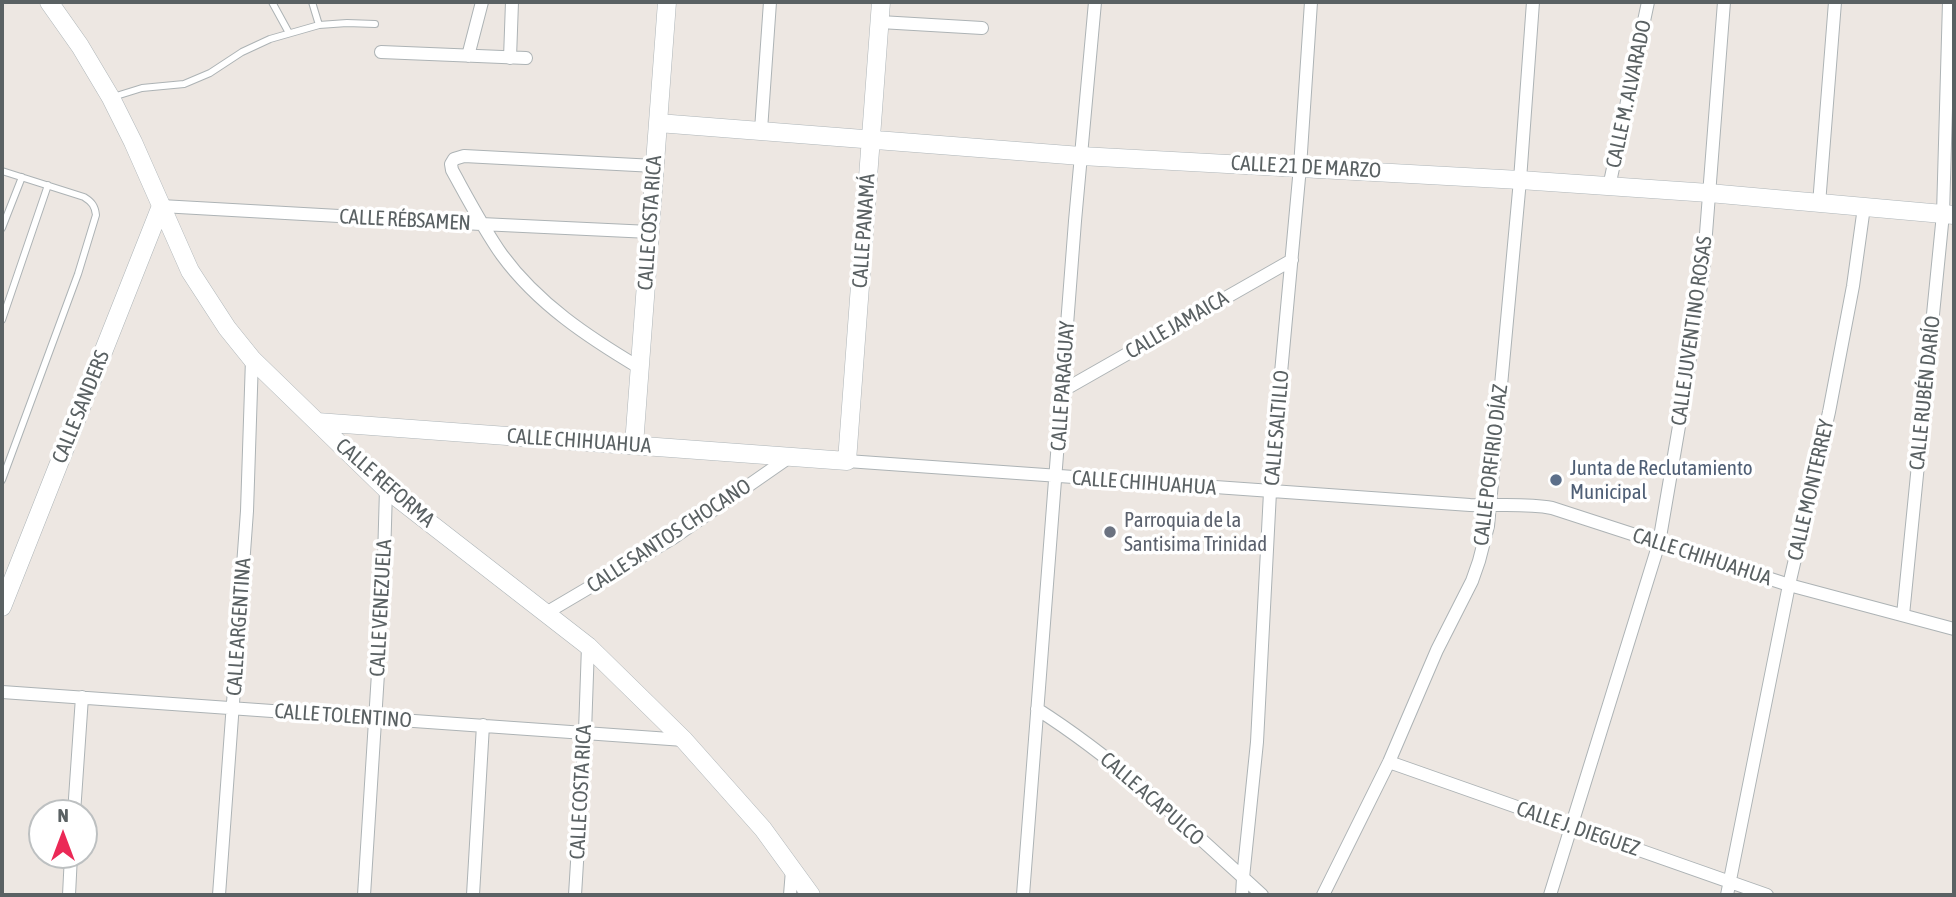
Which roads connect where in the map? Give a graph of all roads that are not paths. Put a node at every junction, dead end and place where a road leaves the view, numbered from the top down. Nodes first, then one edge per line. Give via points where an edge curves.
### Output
1 (49, 2) edge
2 (272, 2) edge
3 (312, 2) edge
4 (482, 2) edge
5 (512, 2) edge
6 (667, 2) edge
7 (770, 2) edge
8 (881, 2) edge
9 (1095, 2) edge
10 (1311, 2) edge
11 (1533, 2) edge
12 (1648, 2) edge
13 (1724, 2) edge
14 (1835, 2) edge
15 (1950, 2) edge
16 (880, 22) junction
17 (375, 24) dead end
18 (319, 25) junction
19 (982, 27) dead end
20 (289, 33) junction
21 (381, 52) dead end
22 (468, 56) junction
23 (510, 58) junction
24 (526, 58) dead end
25 (111, 98) junction
26 (658, 123) junction
27 (761, 130) junction
28 (871, 139) junction
29 (1081, 156) junction
30 (655, 166) junction
31 (1300, 167) junction
32 (2, 171) edge
33 (22, 177) junction
34 (1520, 180) junction
35 (48, 186) junction
36 (1609, 187) junction
37 (1709, 193) junction
38 (1819, 204) junction
39 (161, 206) junction
40 (1864, 207) junction
41 (1949, 215) edge
42 (481, 224) junction
43 (2, 228) edge
44 (650, 232) junction
45 (1292, 260) junction
46 (2, 320) edge
47 (252, 359) junction
48 (640, 368) junction
49 (1062, 391) junction
50 (317, 422) junction
51 (634, 445) junction
52 (791, 456) junction
53 (847, 461) junction
54 (1055, 477) junction
55 (2, 480) edge
56 (386, 489) junction
57 (1270, 492) junction
58 (1489, 506) junction
59 (1659, 543) junction
60 (1789, 585) junction
61 (2, 607) edge
62 (546, 613) junction
63 (1903, 615) junction
64 (1954, 629) edge
65 (588, 646) junction
66 (2, 692) edge
67 (82, 697) junction
68 (233, 707) junction
69 (1037, 709) junction
70 (374, 719) junction
71 (483, 725) junction
72 (585, 732) junction
73 (684, 740) junction
74 (1389, 762) junction
75 (75, 799) edge
76 (1571, 826) junction
77 (70, 869) edge
78 (792, 870) junction
79 (1243, 878) junction
80 (1729, 889) edge
81 (69, 895) edge
82 (219, 895) edge
83 (364, 895) edge
84 (473, 895) edge
85 (575, 895) edge
86 (790, 895) edge
87 (811, 895) edge
88 (1023, 895) edge
89 (1242, 895) edge
90 (1262, 895) edge
91 (1322, 895) edge
92 (1549, 895) edge
93 (1767, 895) edge

1 - 25 street, CALLE REFORMA
2 - 20 lane
3 - 18 lane
4 - 22 street
5 - 23 street
6 - 26 street, CALLE COSTA RICA
7 - 27 street
8 - 16 street, CALLE PANAMÁ
9 - 29 street, CALLE PARAGUAY
10 - 31 street, CALLE SALTILLO
11 - 34 street, CALLE PORFIRIO DÍAZ
12 - 36 street, CALLE M. ALVARADO
13 - 37 street, CALLE JUVENTINO ROSAS
14 - 38 street
15 - 41 street, CALLE RUBÉN DARÍO
16 - 19 street
16 - 28 street, CALLE PANAMÁ
17 - 18 lane
18 - 20 lane
20 - 25 lane via 184,84 142,88
21 - 22 street
22 - 23 street
23 - 24 street
25 - 39 street, CALLE REFORMA
26 - 27 street, CALLE 21 DE MARZO
26 - 30 street, CALLE COSTA RICA
27 - 28 street, CALLE 21 DE MARZO
28 - 29 street, CALLE 21 DE MARZO
28 - 53 street, CALLE PANAMÁ
29 - 31 street, CALLE 21 DE MARZO
29 - 49 street, CALLE PARAGUAY
30 - 42 street via 458,157 452,170
30 - 44 street, CALLE COSTA RICA
31 - 34 street, CALLE 21 DE MARZO
31 - 45 street, CALLE SALTILLO
32 - 33 lane
33 - 35 lane
33 - 43 lane
34 - 36 street, CALLE 21 DE MARZO
34 - 58 street, CALLE PORFIRIO DÍAZ
35 - 46 lane
35 - 55 lane via 92,202 95,222
36 - 37 street, CALLE 21 DE MARZO
37 - 38 street, CALLE 21 DE MARZO
37 - 59 street, CALLE JUVENTINO ROSAS via 1703,272
38 - 40 street, CALLE 21 DE MARZO
39 - 42 street, CALLE RÉBSAMEN
39 - 47 street, CALLE REFORMA via 190,271
39 - 61 street, CALLE SANDERS
40 - 41 street, CALLE 21 DE MARZO
40 - 60 street, CALLE MONTERREY via 1829,412
41 - 63 street, CALLE RUBÉN DARÍO
42 - 44 street, CALLE RÉBSAMEN
42 - 48 street via 544,301 594,341
44 - 48 street, CALLE COSTA RICA
45 - 49 street, CALLE JAMAICA
45 - 57 street, CALLE SALTILLO
47 - 50 street, CALLE REFORMA
47 - 68 street, CALLE ARGENTINA
48 - 51 street, CALLE COSTA RICA
49 - 54 street, CALLE PARAGUAY
50 - 51 street, CALLE CHIHUAHUA
50 - 56 street, CALLE REFORMA
51 - 52 street, CALLE CHIHUAHUA
52 - 53 street, CALLE CHIHUAHUA
52 - 62 street, CALLE SANTOS CHOCANO via 673,538
53 - 54 street, CALLE CHIHUAHUA
54 - 57 street, CALLE CHIHUAHUA
54 - 69 street, CALLE PARAGUAY
56 - 62 street, CALLE REFORMA
56 - 70 street, CALLE VENEZUELA
57 - 58 street, CALLE CHIHUAHUA
57 - 79 street, CALLE SALTILLO via 1257,742
58 - 59 street, CALLE CHIHUAHUA via 1552,508
58 - 74 street, CALLE PORFIRIO DÍAZ via 1475,571
59 - 60 street, CALLE CHIHUAHUA
59 - 76 street, CALLE JUVENTINO ROSAS
60 - 63 street, CALLE CHIHUAHUA
60 - 80 street, CALLE MONTERREY
62 - 65 street, CALLE REFORMA
63 - 64 street, CALLE CHIHUAHUA
65 - 72 street, CALLE COSTA RICA
65 - 73 street, CALLE REFORMA
66 - 67 street, CALLE TOLENTINO
67 - 68 street, CALLE TOLENTINO
67 - 75 street
68 - 70 street, CALLE TOLENTINO
68 - 82 street, CALLE ARGENTINA
69 - 79 street, CALLE ACAPULCO via 1154,796
69 - 88 street, CALLE PARAGUAY
70 - 71 street, CALLE TOLENTINO
70 - 83 street, CALLE VENEZUELA
71 - 72 street, CALLE TOLENTINO
71 - 84 street
72 - 73 street, CALLE TOLENTINO
72 - 85 street, CALLE COSTA RICA
73 - 78 street, CALLE REFORMA via 763,829
74 - 76 street, CALLE J. DIEGUEZ
74 - 91 street, CALLE PORFIRIO DÍAZ
76 - 80 street, CALLE J. DIEGUEZ
76 - 92 street, CALLE JUVENTINO ROSAS
77 - 81 street
78 - 86 street
78 - 87 street, CALLE REFORMA
79 - 89 street, CALLE SALTILLO
79 - 90 street, CALLE ACAPULCO
80 - 93 street, CALLE J. DIEGUEZ

